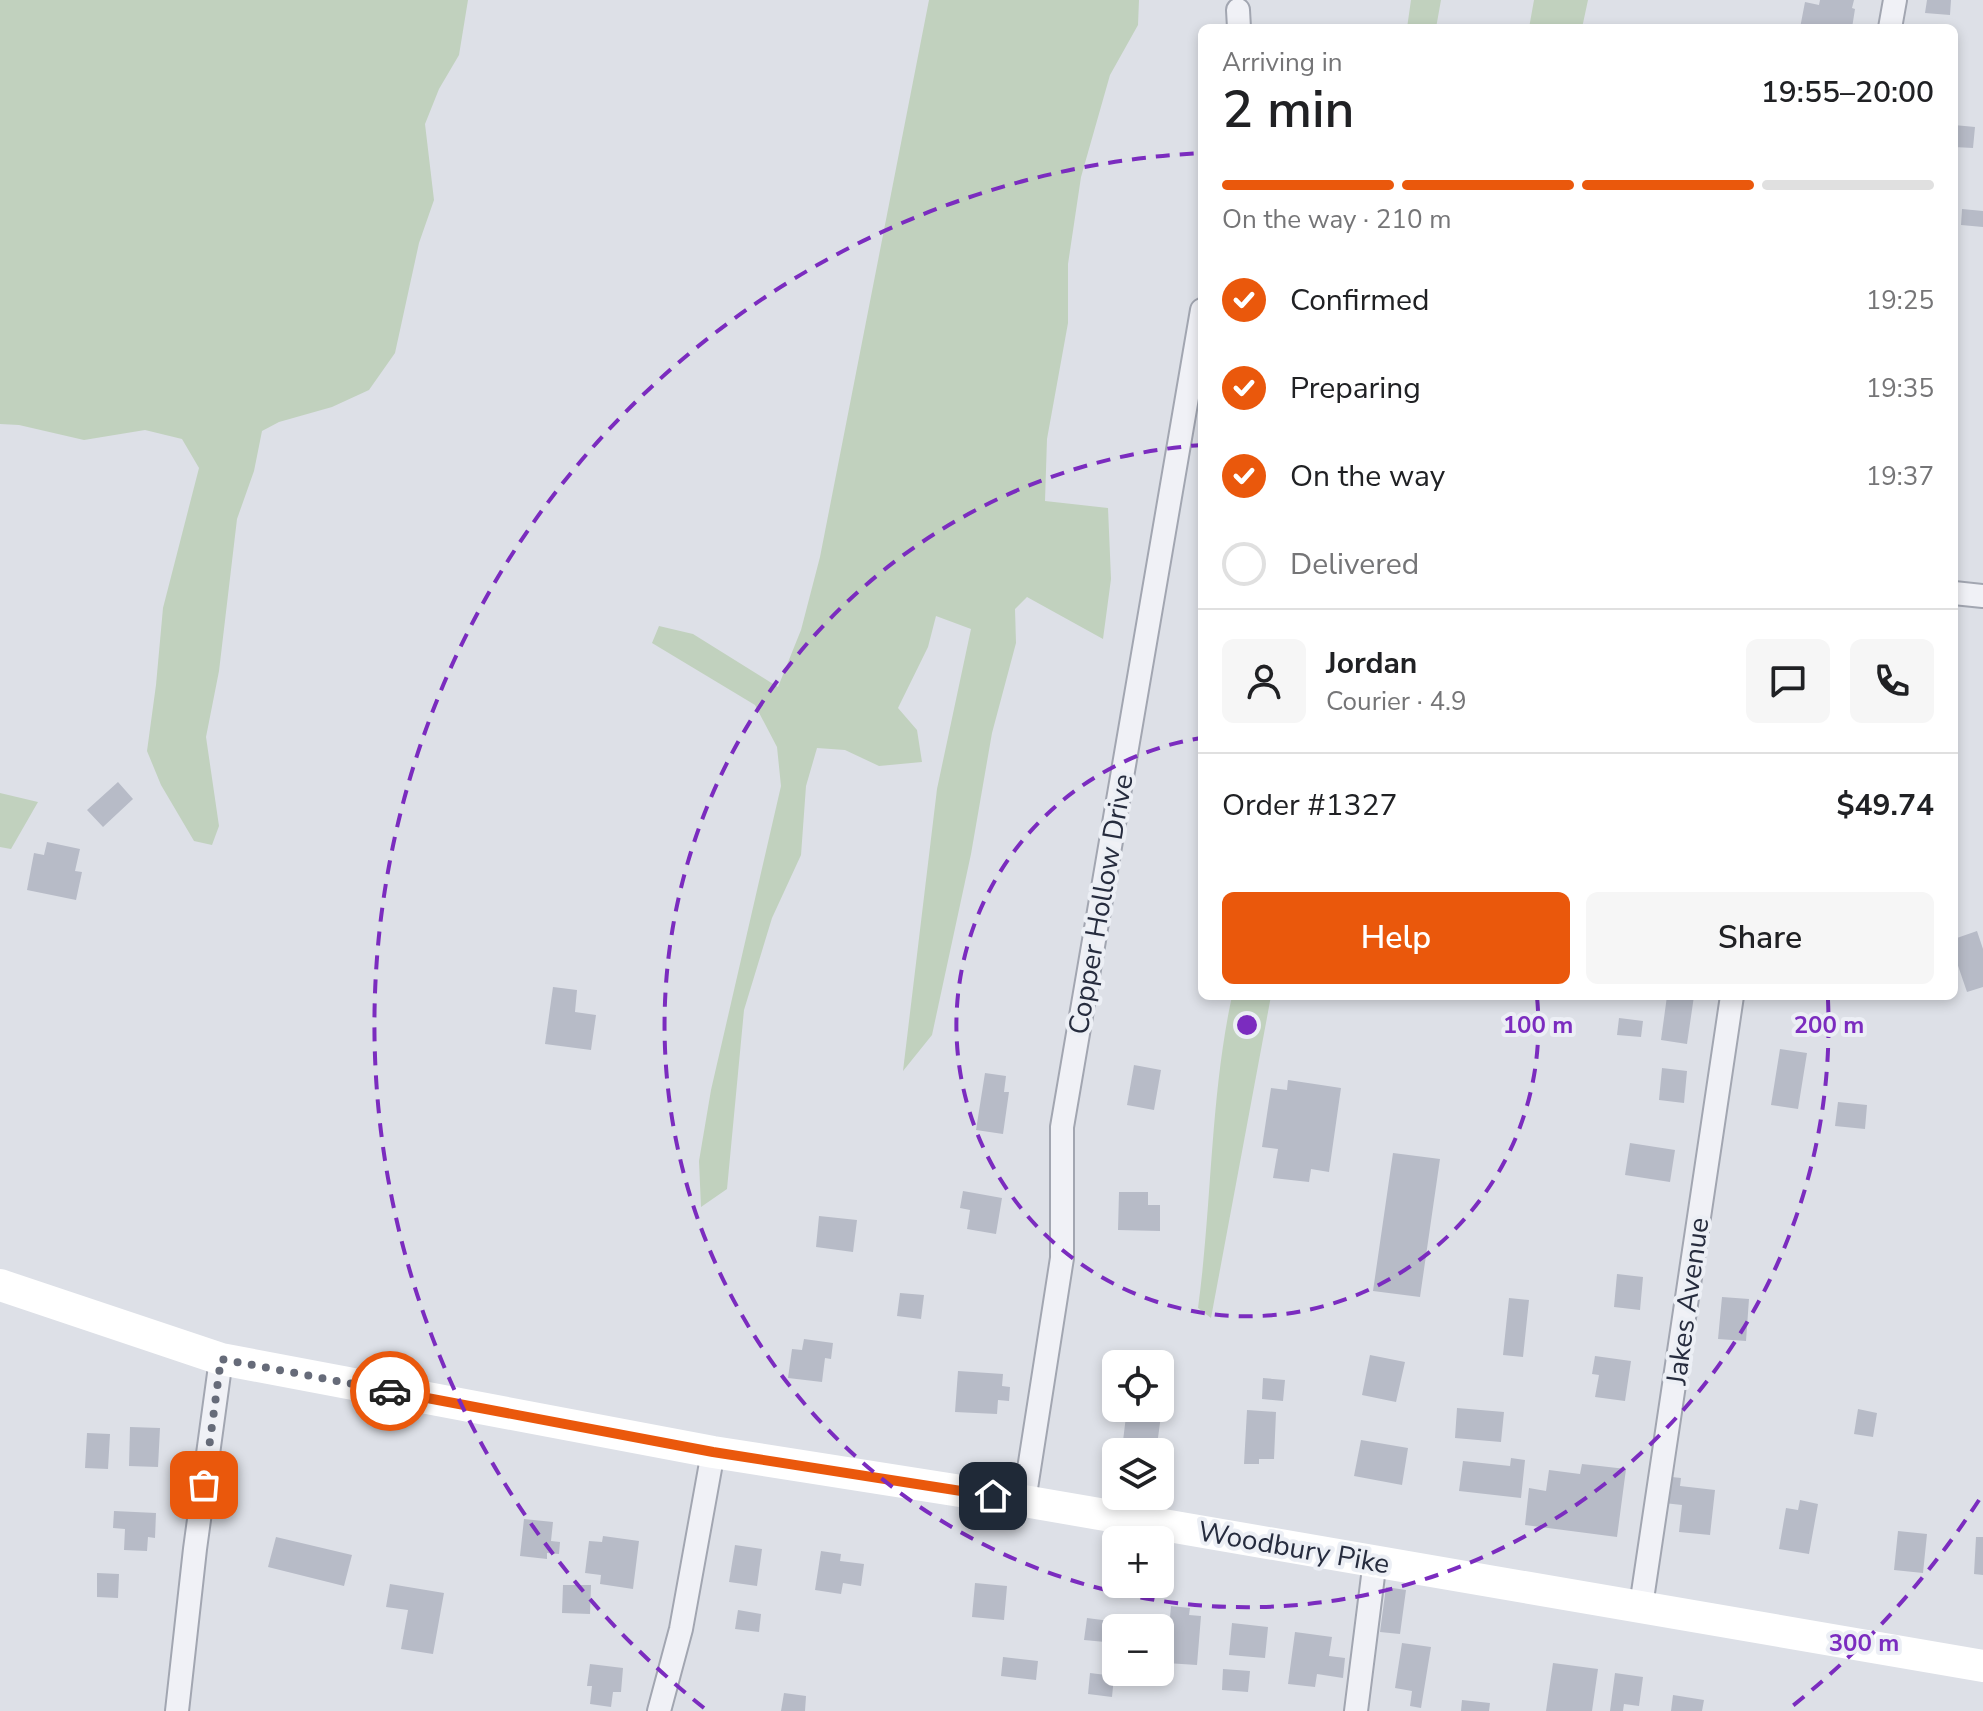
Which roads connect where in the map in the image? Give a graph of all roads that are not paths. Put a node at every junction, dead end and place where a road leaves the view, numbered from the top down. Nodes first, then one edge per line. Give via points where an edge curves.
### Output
1 (1895, 0) edge
2 (1891, 24) edge
3 (1198, 333) edge
4 (1958, 593) edge
5 (1983, 596) edge
6 (1731, 1000) edge
7 (0, 1285) edge
8 (221, 1359) junction
9 (713, 1452) junction
10 (1024, 1501) junction
11 (1375, 1560) junction
12 (1641, 1606) junction
13 (1983, 1666) edge
14 (177, 1711) edge
15 (659, 1711) edge
16 (1356, 1711) edge

1 - 2 street
3 - 10 street, Copper Hollow Drive via 1062,1127 1062,1258
4 - 5 street
6 - 12 street, Jakes Avenue
7 - 8 street, Woodbury Pike
8 - 9 street, Woodbury Pike
8 - 14 street
9 - 10 street, Woodbury Pike
9 - 15 street via 681,1629
10 - 11 street, Woodbury Pike
11 - 12 street, Woodbury Pike
11 - 16 street
12 - 13 street, Woodbury Pike

